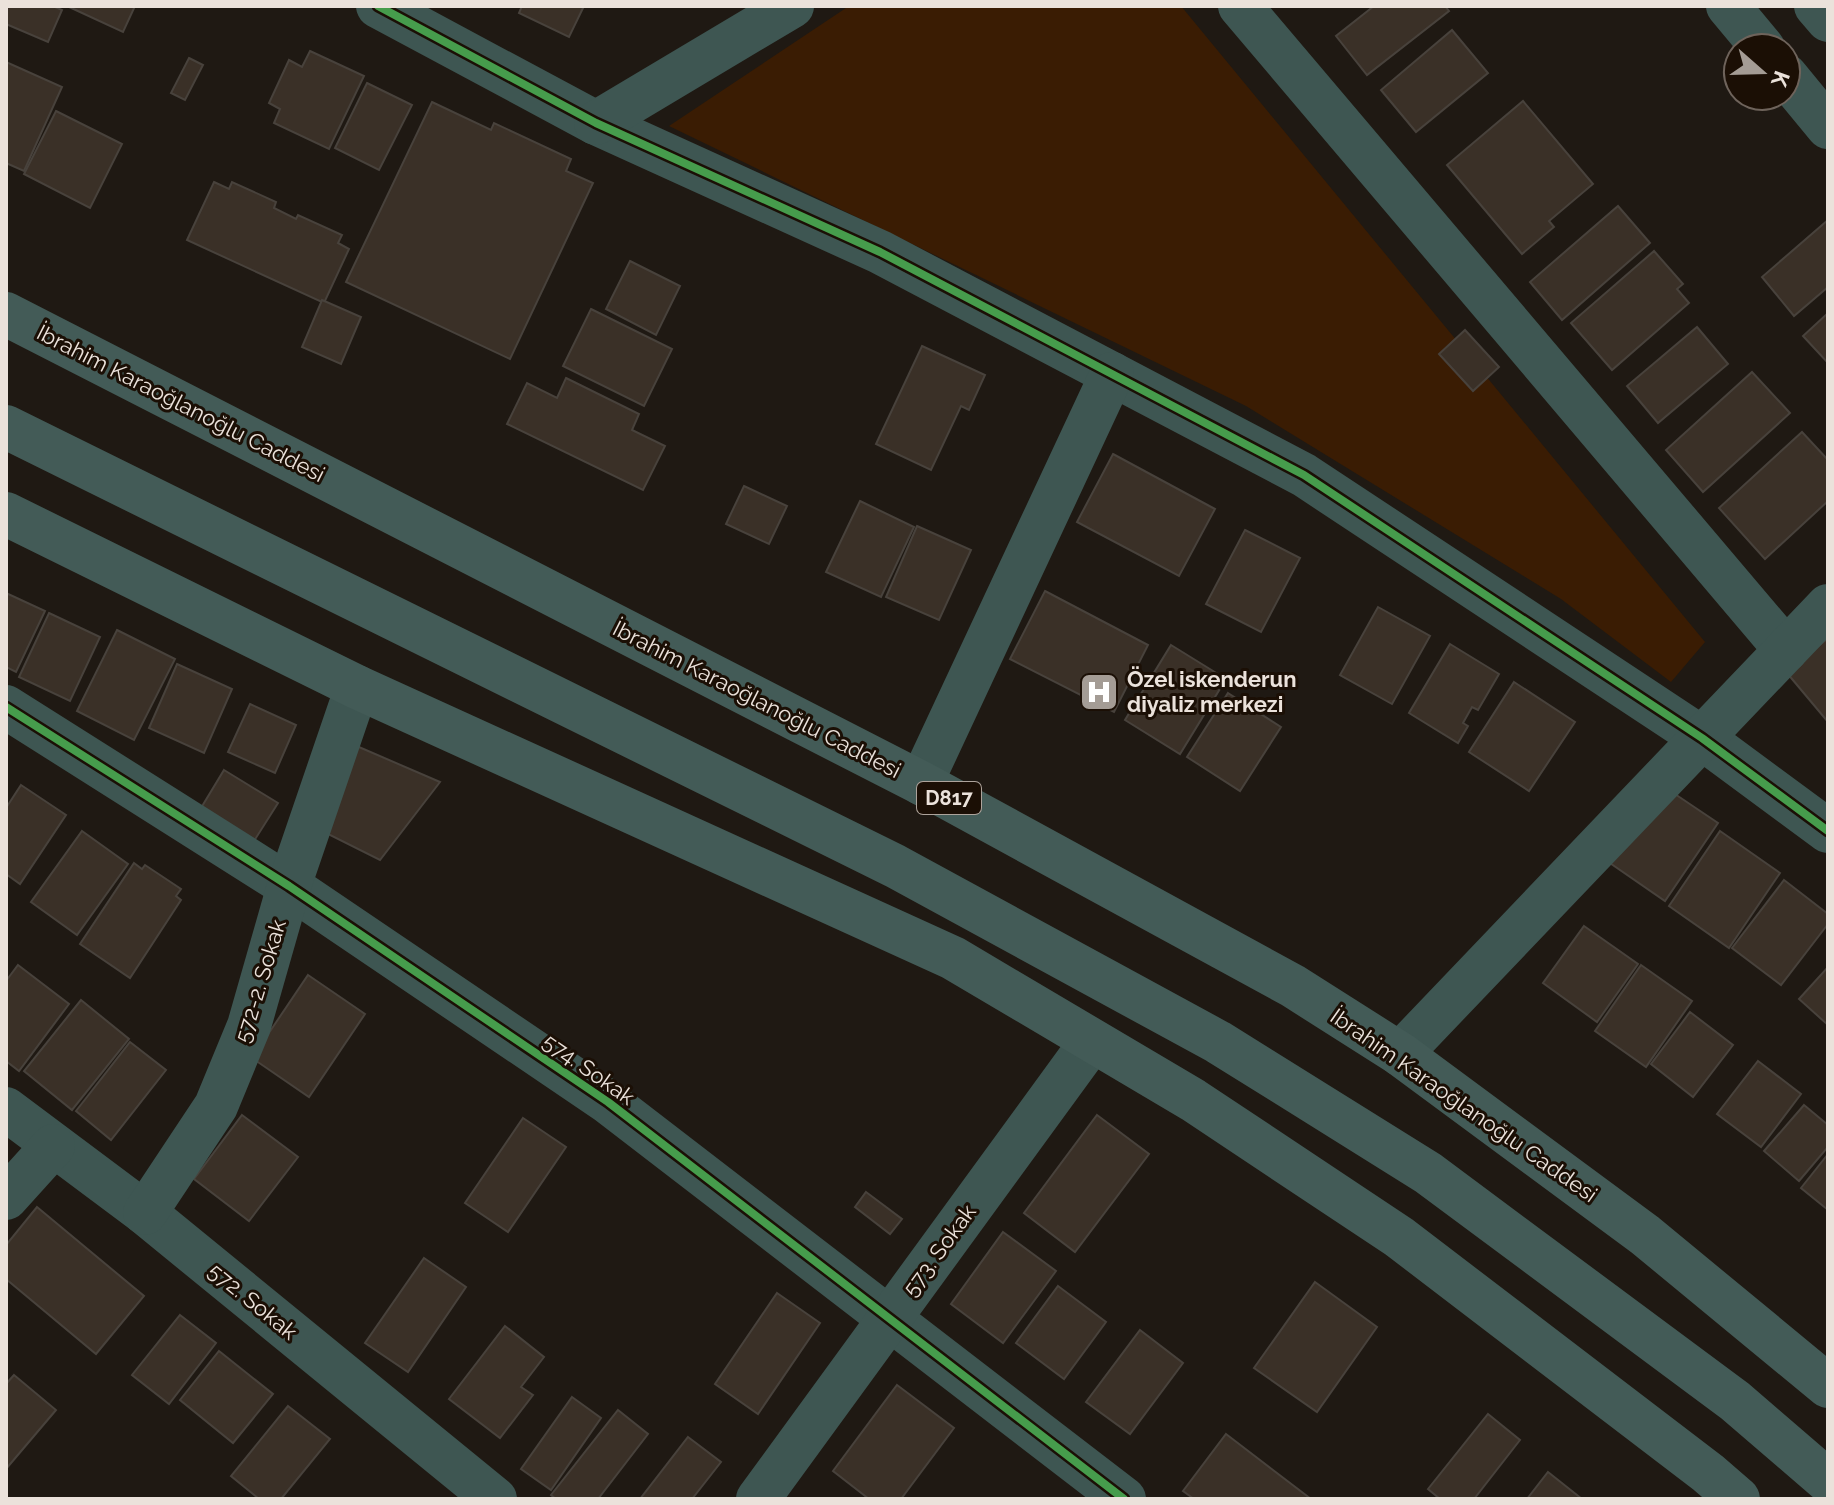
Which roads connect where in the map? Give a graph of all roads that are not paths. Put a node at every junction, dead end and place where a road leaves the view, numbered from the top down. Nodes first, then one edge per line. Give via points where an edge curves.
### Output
1 (378, 6) edge
2 (792, 6) edge
3 (1240, 6) edge
4 (1728, 6) edge
5 (1816, 6) edge
6 (1828, 20) edge
7 (1750, 32) edge
8 (1802, 95) edge
9 (596, 123) junction
10 (1828, 127) edge
11 (6, 314) edge
12 (1112, 374) junction
13 (6, 427) edge
14 (6, 514) edge
15 (1828, 606) edge
16 (1786, 650) junction
17 (357, 687) junction
18 (6, 707) edge
19 (1702, 738) junction
20 (921, 783) junction
21 (1828, 831) edge
22 (289, 886) junction
23 (1092, 1041) junction
24 (1400, 1054) junction
25 (6, 1109) edge
26 (53, 1146) junction
27 (6, 1198) edge
28 (145, 1213) junction
29 (888, 1320) junction
30 (1828, 1386) edge
31 (1828, 1481) edge
32 (495, 1499) edge
33 (758, 1499) edge
34 (1124, 1499) edge
35 (1738, 1499) edge

1 - 9 street
2 - 9 street
3 - 16 street
4 - 7 street
5 - 6 street
8 - 10 street
9 - 12 street via 880,252
11 - 20 highway, İbrahim Karaoğlanoğlu Caddesi / D817
12 - 19 street via 1304,475
12 - 20 street
13 - 31 highway via 895,866 1218,1042 1428,1173 1735,1401
14 - 17 highway
15 - 16 street
16 - 19 street
17 - 22 street, 572-2. Sokak
17 - 23 highway via 953,958
18 - 22 street, 574. Sokak
19 - 21 street
19 - 24 street
20 - 24 highway, İbrahim Karaoğlanoğlu Caddesi / D817 via 1293,986
22 - 28 street, 572-2. Sokak via 249,1026 216,1106
22 - 29 street, 574. Sokak via 608,1102
23 - 29 street, 573. Sokak
23 - 35 highway via 1193,1100 1399,1237
24 - 30 highway, İbrahim Karaoğlanoğlu Caddesi / D817 via 1645,1235
25 - 26 street, 572. Sokak
26 - 27 street
26 - 28 street, 572. Sokak
28 - 32 street, 572. Sokak
29 - 33 street, 573. Sokak
29 - 34 street, 574. Sokak

